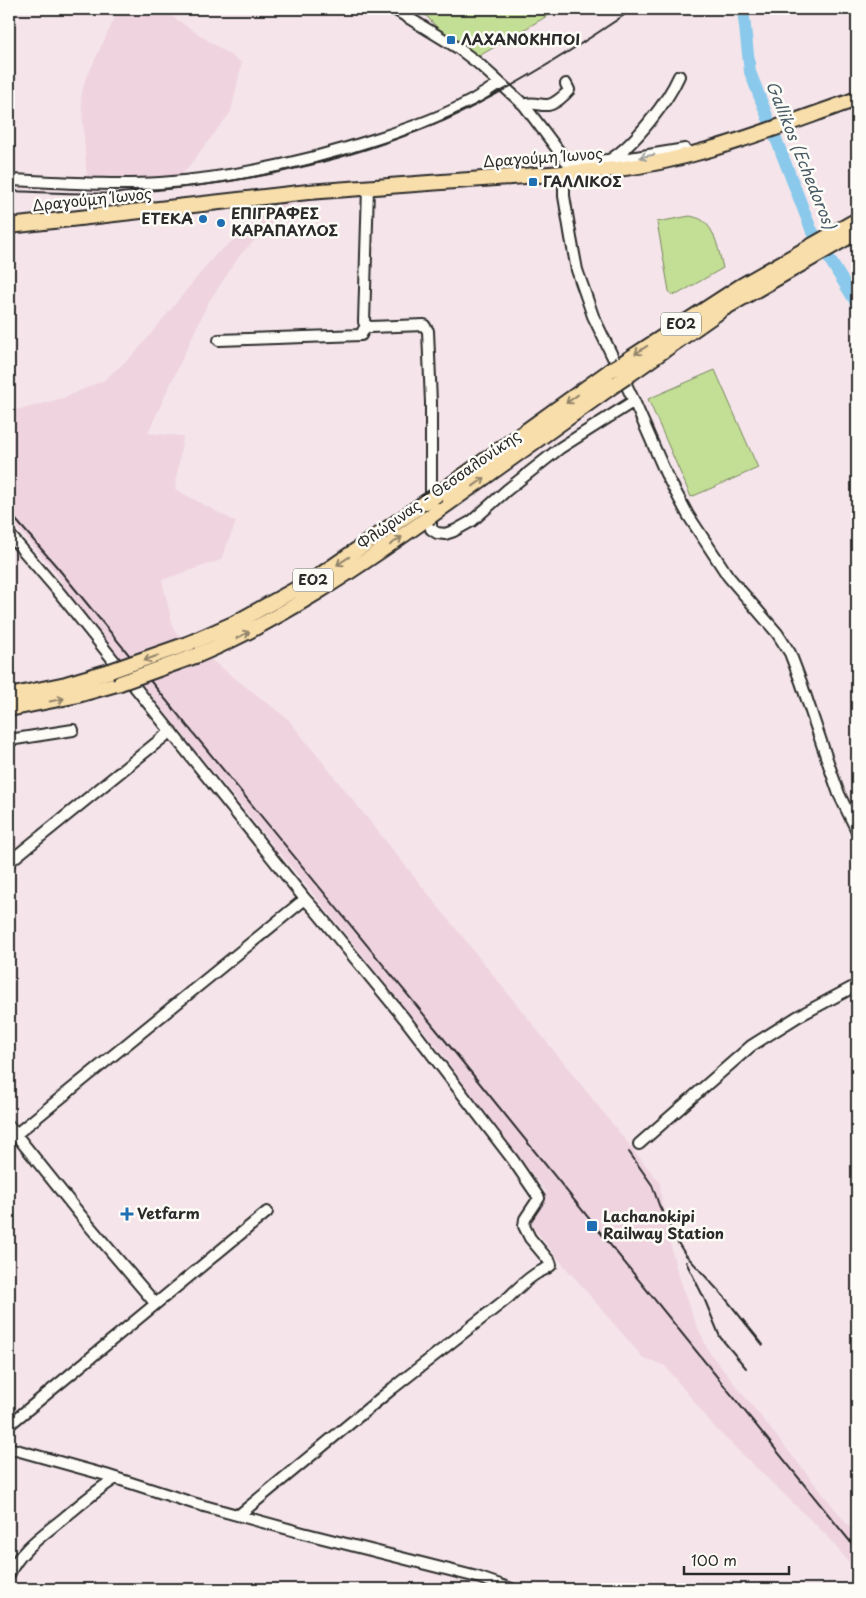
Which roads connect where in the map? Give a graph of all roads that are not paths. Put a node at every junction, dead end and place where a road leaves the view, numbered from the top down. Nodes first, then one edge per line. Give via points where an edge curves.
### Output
1 (394, 9) edge
2 (405, 12) edge
3 (679, 76) dead end
4 (499, 83) junction
5 (566, 84) dead end
6 (857, 99) edge
7 (524, 105) junction
8 (692, 155) junction
9 (610, 159) junction
10 (568, 169) junction
11 (9, 180) edge
12 (368, 188) junction
13 (857, 220) edge
14 (9, 226) edge
15 (857, 232) edge
16 (743, 291) junction
17 (366, 326) junction
18 (219, 340) dead end
19 (619, 373) junction
20 (634, 401) junction
21 (9, 534) edge
22 (194, 649) junction
23 (9, 696) edge
24 (9, 709) edge
25 (73, 730) dead end
26 (171, 731) junction
27 (9, 740) edge
28 (857, 831) edge
29 (9, 862) edge
30 (305, 899) junction
31 (857, 985) edge
32 (11, 1134) edge
33 (638, 1144) dead end
34 (267, 1212) dead end
35 (155, 1303) junction
36 (9, 1425) edge
37 (9, 1448) edge
38 (116, 1478) junction
39 (239, 1515) junction
40 (9, 1575) edge
41 (512, 1589) edge

1 - 2 street
2 - 4 street via 458,48
3 - 9 street via 674,88 641,131
4 - 7 street
4 - 11 street via 467,102 403,130 266,168 158,183
5 - 7 street via 569,90 549,105 530,102
6 - 8 main road, Δραγούμη Ίωνος
7 - 10 street
8 -> 9 street via 685,149
8 - 10 main road, Δραγούμη Ίωνος via 632,167
9 - 10 street via 574,163
10 - 12 main road, Δραγούμη Ίωνος
10 - 20 street via 566,208 577,270 593,316
12 - 14 main road, Δραγούμη Ίωνος
12 - 17 street
13 - 16 main road, Φλώρινας - Θεσσαλονίκης / ΕΟ2
15 - 16 main road, Φλώρινας - Θεσσαλονίκης / ΕΟ2
16 - 19 main road, Φλώρινας - Θεσσαλονίκης / ΕΟ2 via 690,332
17 - 18 street via 358,336
17 - 20 street via 424,325 428,331 431,529 437,533 454,531 472,521 560,448
19 -> 22 main road, Φλώρινας - Θεσσαλονίκης / ΕΟ2 via 356,553
22 -> 19 main road, Φλώρινας - Θεσσαλονίκης / ΕΟ2 via 240,636 297,606 364,563
20 - 28 street via 666,474 698,530 728,576 790,654 837,788
21 - 26 street
22 -> 23 main road, Φλώρινας - Θεσσαλονίκης / ΕΟ2, bridge
24 -> 22 main road, Φλώρινας - Θεσσαλονίκης / ΕΟ2, bridge via 120,683
25 - 27 street
26 - 29 street
26 - 30 street
30 - 32 street
30 - 39 street via 404,1018 513,1160 538,1198 524,1226 551,1265 525,1282
31 - 33 street via 751,1046
32 - 35 street
34 - 35 street
35 - 36 street
37 - 38 street
38 - 39 street
38 - 40 street via 98,1489 30,1547
39 - 41 street

